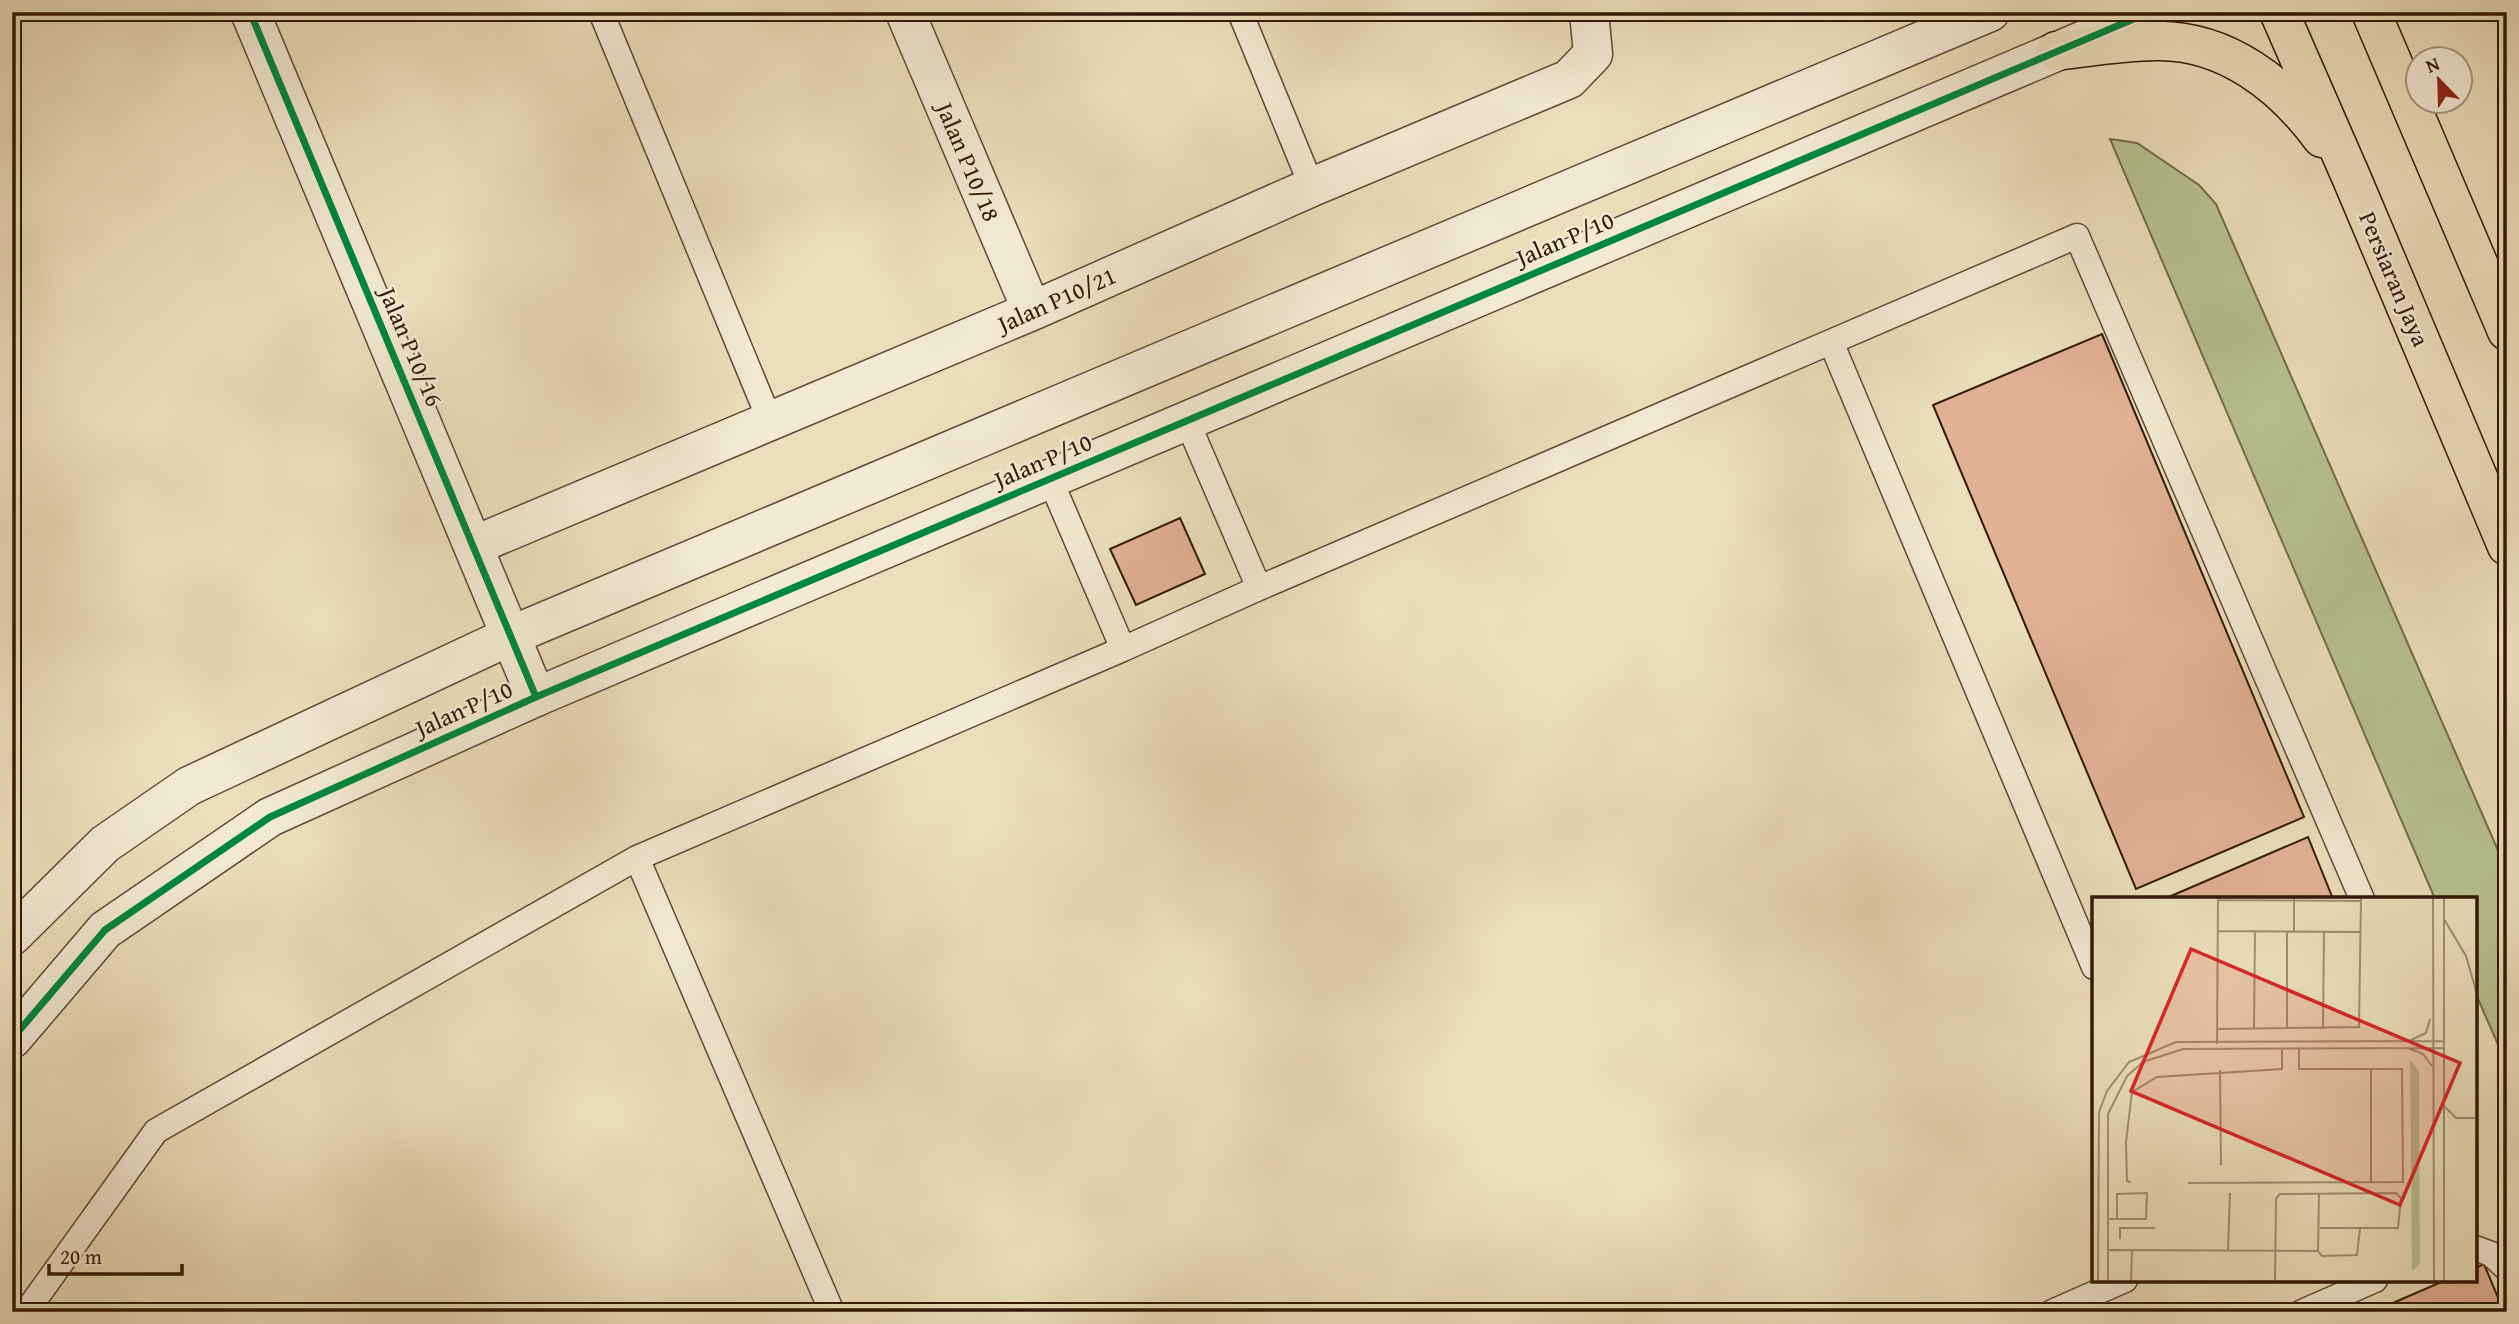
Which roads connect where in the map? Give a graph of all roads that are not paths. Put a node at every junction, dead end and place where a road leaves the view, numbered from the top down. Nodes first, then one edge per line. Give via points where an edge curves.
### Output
1 (250, 12) edge
2 (601, 12) edge
3 (905, 12) edge
4 (1240, 12) edge
5 (1589, 12) edge
6 (1990, 12) edge
7 (2150, 12) edge
8 (2279, 12) edge
9 (2371, 12) edge
10 (2056, 51) junction
11 (2353, 179) junction
12 (1312, 187) junction
13 (1032, 312) junction
14 (2507, 331) edge
15 (1831, 342) junction
16 (770, 421) junction
17 (1188, 421) junction
18 (1050, 479) junction
19 (473, 546) junction
20 (2507, 546) edge
21 (1259, 588) junction
22 (510, 636) junction
23 (1123, 649) junction
24 (536, 697) junction
25 (637, 858) junction
26 (2361, 897) edge
27 (12, 936) edge
28 (2092, 962) edge
29 (12, 1039) edge
30 (2477, 1249) edge
31 (2507, 1269) edge
32 (2120, 1282) edge
33 (2370, 1282) edge
34 (26, 1312) edge
35 (832, 1312) edge
36 (2052, 1312) edge
37 (2302, 1312) edge

1 - 19 street, Jalan P10/16
2 - 16 lane
3 - 13 street, Jalan P10/18
4 - 12 lane
5 - 12 street, Jalan P10/21 via 1593,54 1569,79
6 - 22 street, Jalan P/10
7 - 10 street, Jalan P/10
8 - 11 main road, Persiaran Jaya
9 - 14 main road
10 - 11 main road via 2159,41 2228,56 2261,74 2290,101
10 - 17 street, Jalan P/10
11 - 20 main road, Persiaran Jaya
12 - 13 street, Jalan P10/21
13 - 16 street, Jalan P10/21
15 - 21 lane
15 - 26 lane via 2077,236
15 - 28 lane
16 - 19 street, Jalan P10/21
17 - 18 street, Jalan P/10
17 - 21 lane
18 - 23 lane
18 - 24 street, Jalan P/10
19 - 22 street, Jalan P10/16
21 - 23 lane
22 - 24 street, Jalan P10/16
22 - 27 street, Jalan P/10 via 189,786 105,844
23 - 25 lane
24 - 29 street, Jalan P/10 via 270,817 105,930
25 - 34 lane via 156,1131
25 - 35 lane
30 - 31 lane
32 - 36 lane
33 - 37 lane

